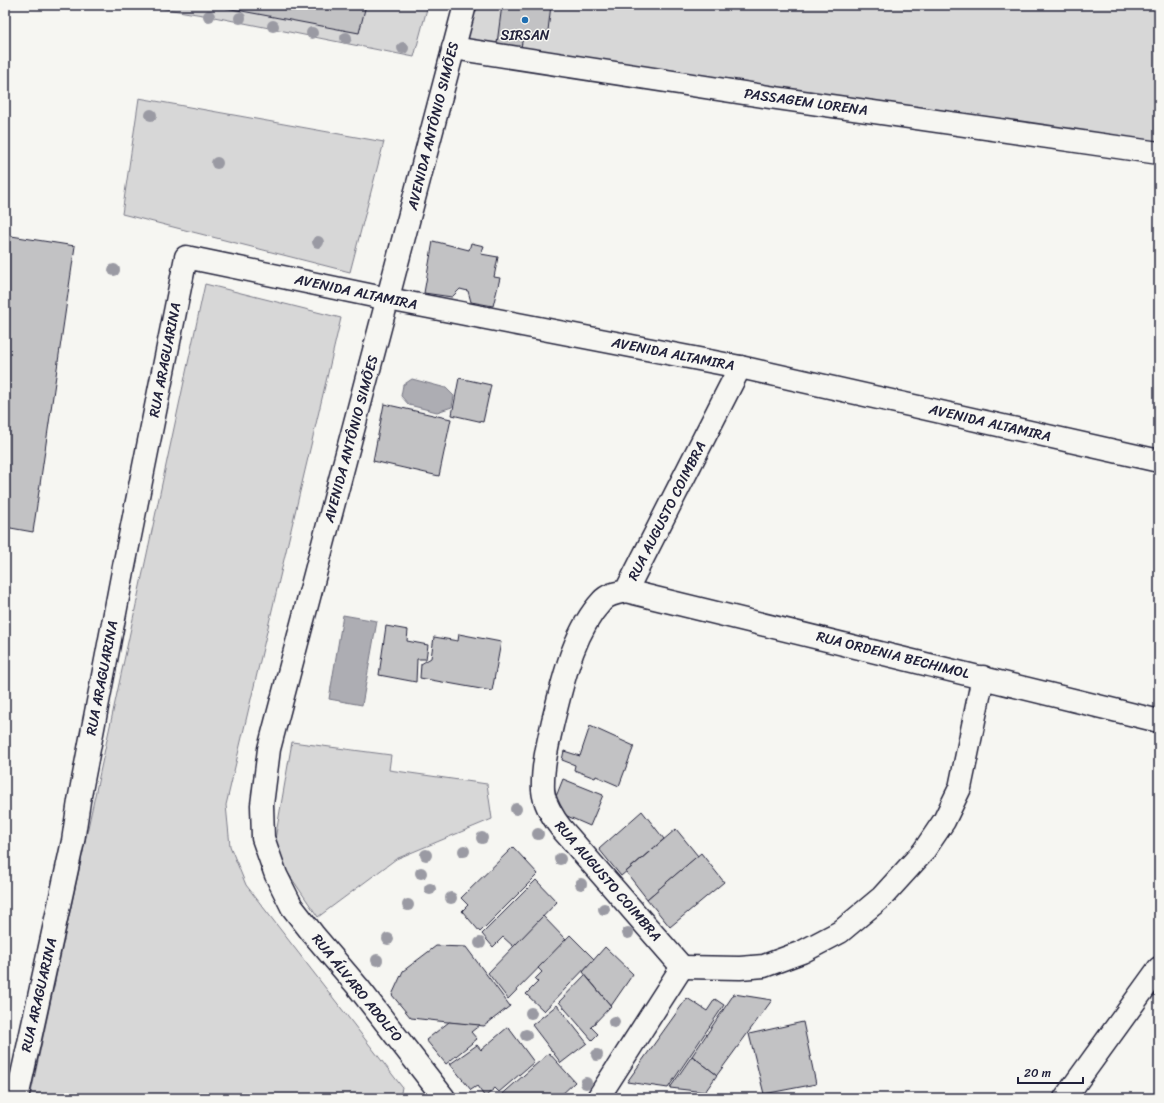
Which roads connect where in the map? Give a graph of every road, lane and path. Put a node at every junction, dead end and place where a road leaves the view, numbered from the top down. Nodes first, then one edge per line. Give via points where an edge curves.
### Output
1 (465, 5) edge
2 (453, 48) junction
3 (1159, 153) edge
4 (186, 256) joint
5 (388, 299) junction
6 (740, 367) junction
7 (1159, 461) edge
8 (626, 591) junction
9 (983, 677) junction
10 (1159, 720) edge
11 (276, 875) joint
12 (682, 967) junction
13 (1157, 971) edge
14 (428, 1090) edge
15 (17, 1098) edge
16 (444, 1098) edge
17 (598, 1098) edge
18 (1065, 1098) edge

1 - 2 street, AVENIDA ANTÔNIO SIMÕES
2 - 3 street, PASSAGEM LORENA
2 - 5 street, AVENIDA ANTÔNIO SIMÕES
4 - 5 street, AVENIDA ALTAMIRA
4 - 15 street, RUA ARAGUARINA via 124,566 79,802 74,841
5 - 6 street, AVENIDA ALTAMIRA
5 - 11 street, AVENIDA ANTÔNIO SIMÕES via 269,748 262,805 263,838
6 - 7 street, AVENIDA ALTAMIRA
6 - 8 street, RUA AUGUSTO COIMBRA
8 - 9 street, RUA ORDENIA BECHIMOL
8 - 12 street, RUA AUGUSTO COIMBRA via 612,594 602,600 574,648 547,747 543,792 553,817 561,828
9 - 10 street, RUA ORDENIA BECHIMOL
9 - 12 street via 960,788 944,822 923,852 882,897 840,932 802,952 764,966
11 - 14 street, RUA ÁLVARO ADOLFO via 292,907 358,987
12 - 17 street
13 - 18 street
14 - 16 street, RUA ÁLVARO ADOLFO

